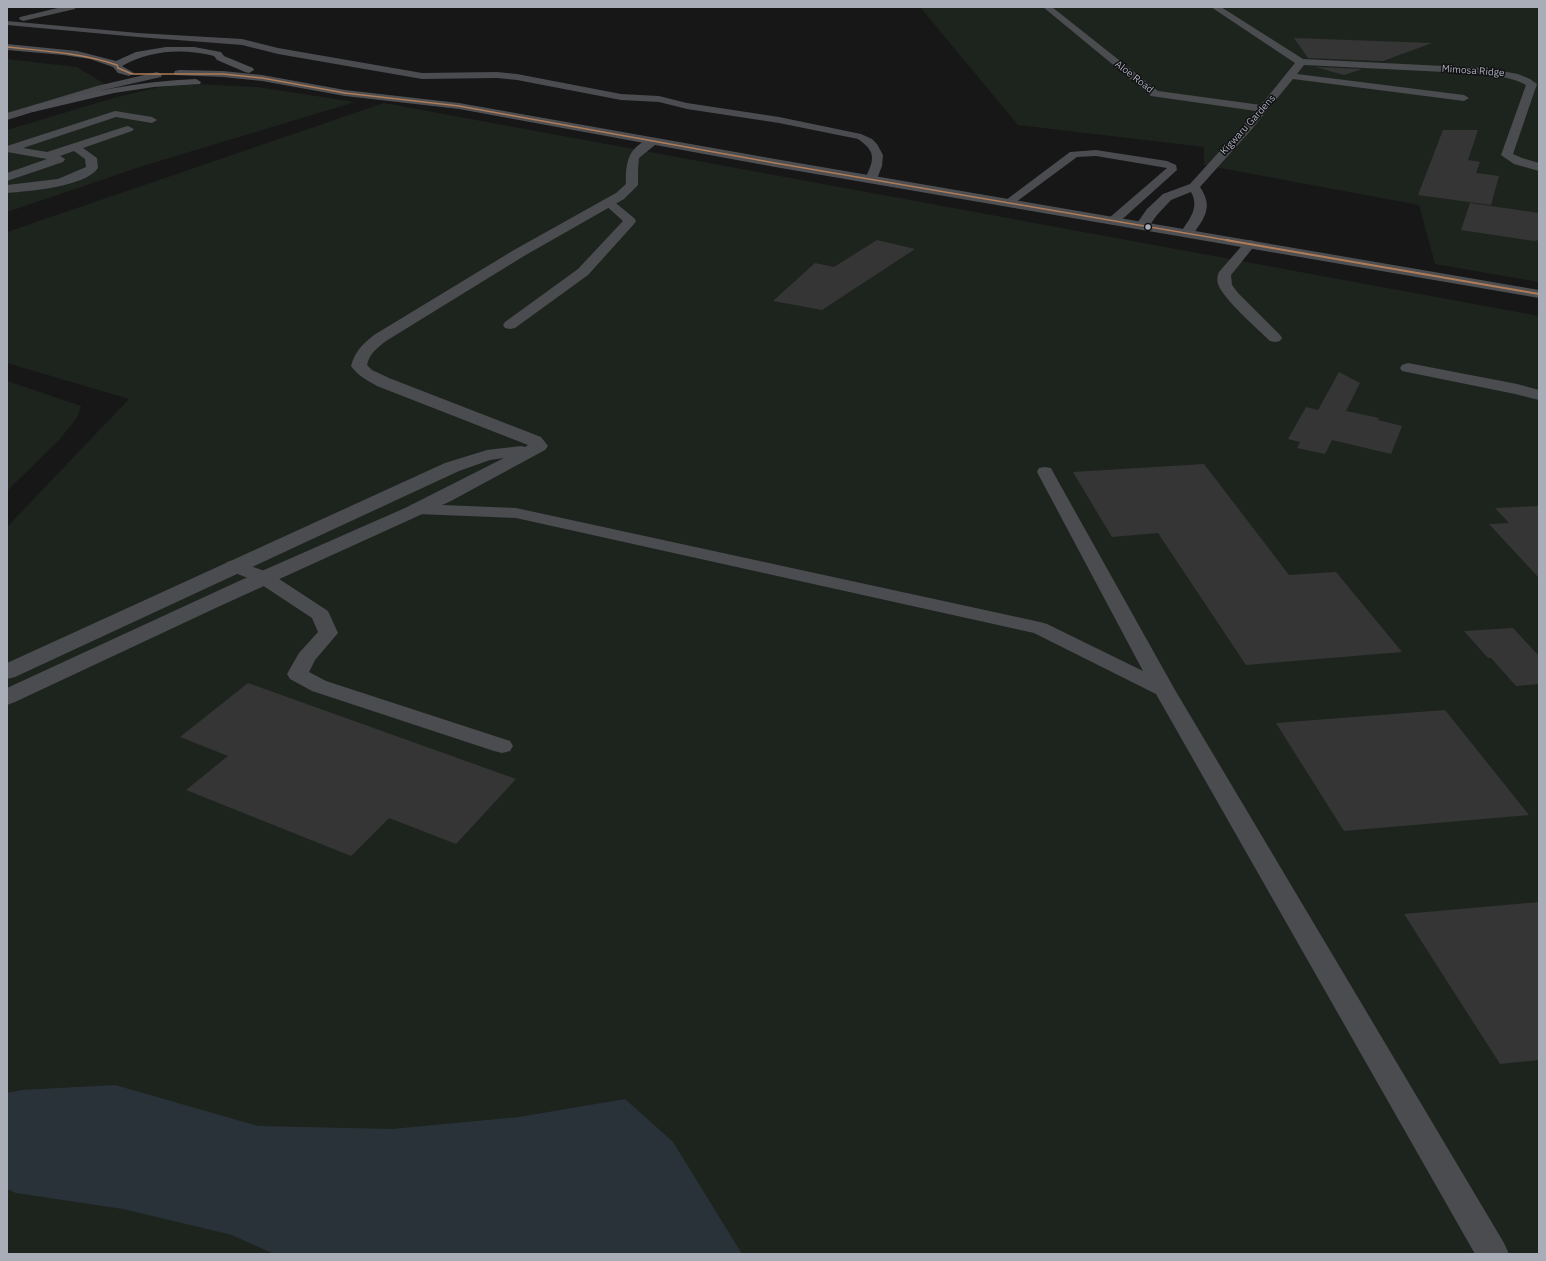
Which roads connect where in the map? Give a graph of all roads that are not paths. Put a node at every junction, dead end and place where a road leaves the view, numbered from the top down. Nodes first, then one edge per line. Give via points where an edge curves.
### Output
1 (72, 7) edge
2 (1047, 7) edge
3 (1215, 7) edge
4 (7, 23) edge
5 (7, 42) edge
6 (7, 48) edge
7 (104, 50) dead end
8 (120, 51) dead end
9 (159, 51) junction
10 (220, 58) junction
11 (1301, 62) junction
12 (117, 66) junction
13 (103, 73) dead end
14 (179, 73) junction
15 (157, 75) junction
16 (1290, 76) junction
17 (311, 87) junction
18 (44, 94) dead end
19 (69, 98) junction
20 (1464, 98) dead end
21 (459, 106) junction
22 (33, 109) junction
23 (1263, 109) junction
24 (7, 117) edge
25 (90, 123) junction
26 (137, 128) junction
27 (654, 141) junction
28 (80, 151) junction
29 (1539, 167) edge
30 (7, 177) edge
31 (871, 179) junction
32 (1194, 187) junction
33 (7, 189) edge
34 (7, 196) edge
35 (25, 199) dead end
36 (608, 202) junction
37 (1008, 203) junction
38 (1113, 221) junction
39 (1142, 226) junction
40 (1187, 233) junction
41 (1250, 244) junction
42 (1539, 294) edge
43 (510, 325) dead end
44 (1275, 338) dead end
45 (1408, 368) dead end
46 (1539, 395) edge
47 (532, 450) junction
48 (1045, 472) dead end
49 (417, 509) junction
50 (234, 566) junction
51 (263, 577) junction
52 (7, 672) edge
53 (1164, 690) junction
54 (7, 697) edge
55 (502, 746) dead end
56 (1493, 1254) edge

1 - 4 lane
2 - 23 street, Aloe Road via 1156,94
3 - 11 street
4 - 31 lane via 242,42 278,51 422,76 517,77 622,97 659,99 687,106 779,120 861,137 870,142 878,155 878,163
5 - 7 main road
6 - 12 main road via 91,57
8 - 9 main road
9 - 10 main road via 197,50 218,54
9 - 12 main road via 133,57
10 - 14 main road via 216,63 202,69
10 - 21 main road via 246,70 437,100
11 - 16 street, Kigwaru Gardens
11 - 29 street, Mimosa Ridge via 1484,71 1522,78 1532,84 1507,155
12 - 13 street
12 - 15 main road via 132,74
14 - 15 main road
14 - 17 main road via 262,78
15 - 19 street via 114,84
16 - 20 street
16 - 23 street, Kigwaru Gardens
17 - 21 main road
17 - 22 main road via 213,82 155,84 99,92
18 - 19 street
19 - 22 street
21 - 27 main road
22 - 24 street
23 - 32 street, Kigwaru Gardens
25 - 26 street
25 - 26 street via 115,114 152,120
25 - 26 street via 9,149 48,156
26 - 28 street
27 - 31 main road
27 - 36 street via 633,157 632,185 620,196
28 - 30 street
28 - 33 street via 91,158 92,168 83,174 53,184
31 - 37 main road
32 - 39 street via 1167,197
32 - 40 street via 1203,203 1198,217
34 - 35 street
36 - 43 lane via 630,220 583,272
36 - 47 street via 403,323 366,349 360,358 359,366 366,373 383,382 533,440 539,446
37 - 38 main road
37 - 38 lane via 1074,154 1096,152 1172,167 1172,170
38 - 39 main road
39 - 40 main road
40 - 41 main road
41 - 42 main road
41 - 44 lane via 1224,275 1225,285 1232,296
45 - 46 street
47 - 49 street
47 - 50 street via 487,455 452,467
48 - 53 lane
49 - 51 street
49 - 53 lane via 516,513 1040,628
50 - 51 lane
50 - 52 street
51 - 54 street
51 - 55 lane via 321,614 328,633 306,656 297,674 319,686
53 - 56 lane

